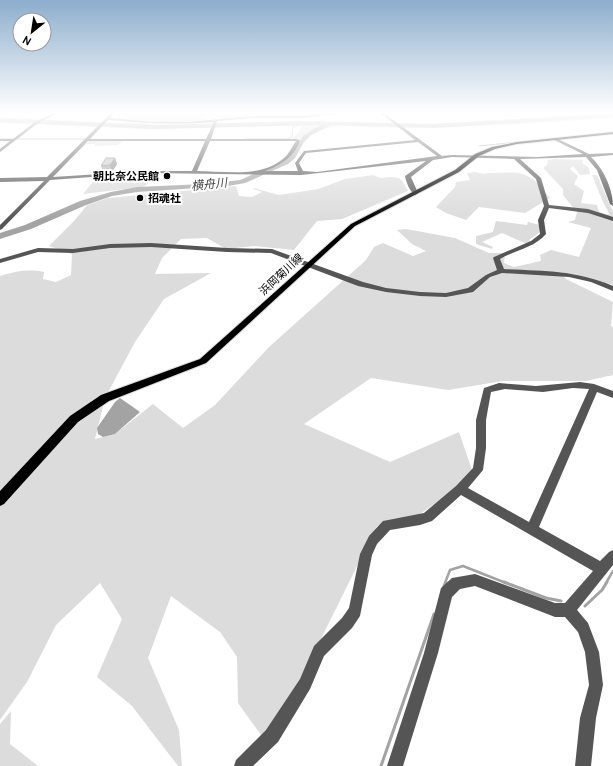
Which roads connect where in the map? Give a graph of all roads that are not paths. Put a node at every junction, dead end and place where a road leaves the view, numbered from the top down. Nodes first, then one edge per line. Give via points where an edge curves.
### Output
1 (78, 149) edge
2 (204, 149) edge
3 (293, 149) edge
4 (338, 149) edge
5 (430, 149) edge
6 (492, 149) edge
7 (575, 149) edge
8 (586, 154) junction
9 (613, 154) edge
10 (477, 155) junction
11 (441, 157) junction
12 (515, 157) junction
13 (431, 159) junction
14 (194, 172) junction
15 (258, 172) junction
16 (302, 174) junction
17 (46, 179) junction
18 (0, 180) edge
19 (605, 187) junction
20 (613, 188) edge
21 (415, 193) junction
22 (613, 204) edge
23 (547, 206) junction
24 (613, 219) edge
25 (0, 228) edge
26 (0, 261) edge
27 (309, 265) junction
28 (501, 271) junction
29 (613, 289) edge
30 (594, 387) junction
31 (613, 395) edge
32 (460, 490) junction
33 (0, 500) edge
34 (532, 529) junction
35 (613, 556) edge
36 (602, 569) junction
37 (568, 610) junction
38 (242, 766) edge
39 (395, 766) edge
40 (584, 766) edge

1 - 17 street
2 - 14 street
3 - 15 street via 276,165
4 - 16 street via 304,152 297,163
5 - 11 street
6 - 10 main road, 浜岡菊川線
7 - 8 street
8 - 9 street
8 - 12 street
8 - 19 street via 596,164
10 - 11 street
10 - 12 street
10 - 21 main road, 浜岡菊川線 via 457,171
11 - 13 street
12 - 23 street via 538,178
13 - 16 street
13 - 21 street via 408,176
14 - 15 street
14 - 17 street via 119,173
15 - 16 street
17 - 18 street
17 - 25 street
19 - 20 street
19 - 22 street
21 - 27 main road, 浜岡菊川線 via 353,225
23 - 24 street via 566,210 586,209
23 - 28 street via 541,220 543,234 534,242 496,258
26 - 27 street via 38,250 73,251 137,245 272,251
27 - 28 street via 375,288 446,295 470,290 488,276
27 - 33 main road, 浜岡菊川線 via 203,361 105,398 74,419
28 - 29 street via 569,275 593,280
30 - 31 street
30 - 32 street via 585,384 536,389 504,386 488,390 481,420 478,470
30 - 34 street
32 - 34 street
32 - 38 street via 428,517 387,525 373,540 366,554 355,612 319,651 305,684 272,736
34 - 36 street
35 - 36 street
36 - 37 street
37 - 39 street via 555,610 475,580 457,582 446,593 431,653
37 - 40 street via 583,628 593,658 596,685 588,718

